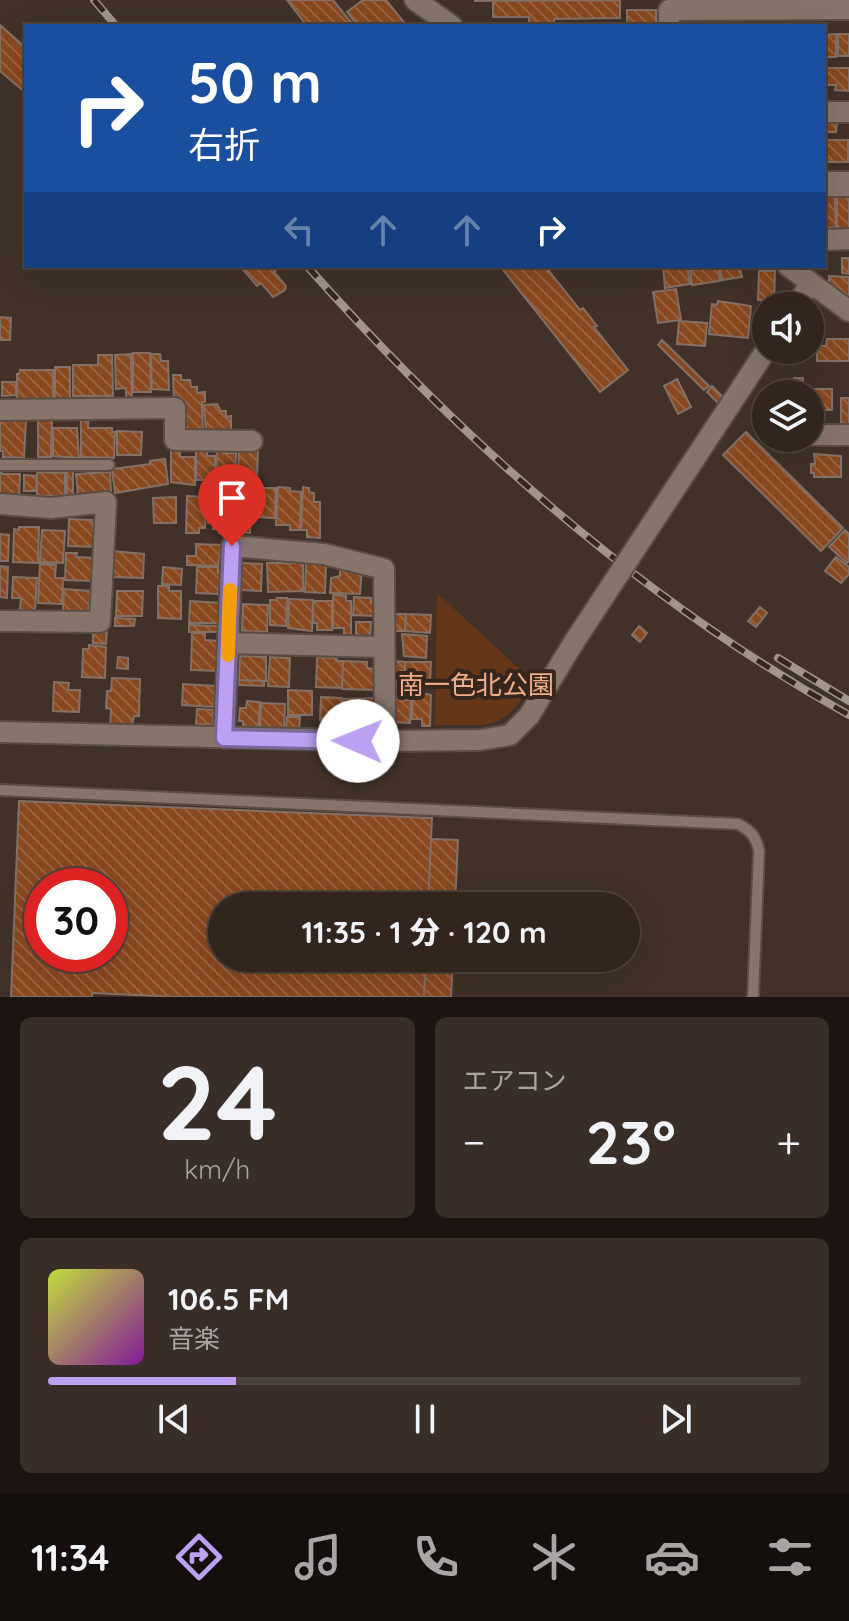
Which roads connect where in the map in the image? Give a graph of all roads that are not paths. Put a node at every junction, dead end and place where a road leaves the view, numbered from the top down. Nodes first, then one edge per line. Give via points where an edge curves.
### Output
1 (415, 0) edge
2 (849, 9) edge
3 (449, 24) edge
4 (669, 24) edge
5 (826, 112) edge
6 (849, 112) edge
7 (826, 184) edge
8 (849, 184) edge
9 (849, 239) edge
10 (826, 240) edge
11 (791, 268) edge
12 (811, 283) junction
13 (805, 292) edge
14 (849, 311) edge
15 (757, 364) edge
16 (0, 410) edge
17 (824, 435) edge
18 (849, 435) edge
19 (252, 441) dead end
20 (0, 465) edge
21 (109, 465) dead end
22 (0, 504) edge
23 (0, 621) edge
24 (228, 643) junction
25 (384, 647) junction
26 (0, 732) edge
27 (224, 738) junction
28 (385, 741) junction
29 (0, 790) edge
30 (753, 997) edge

1 - 3 street
2 - 4 street via 669,10
5 - 6 street
7 - 8 street
9 - 10 street
11 - 12 street
12 - 13 street
12 - 14 street
15 - 28 street, bridge via 529,716 510,735
16 - 19 street via 175,408 175,440
17 - 18 street
20 - 21 lane
22 - 23 street via 51,508 106,502 100,622
24 - 25 street
24 - 25 street via 232,546 324,554 384,569
24 - 27 street
25 - 28 street
26 - 27 street
27 - 28 street
29 - 30 lane via 738,824 751,831 759,851

